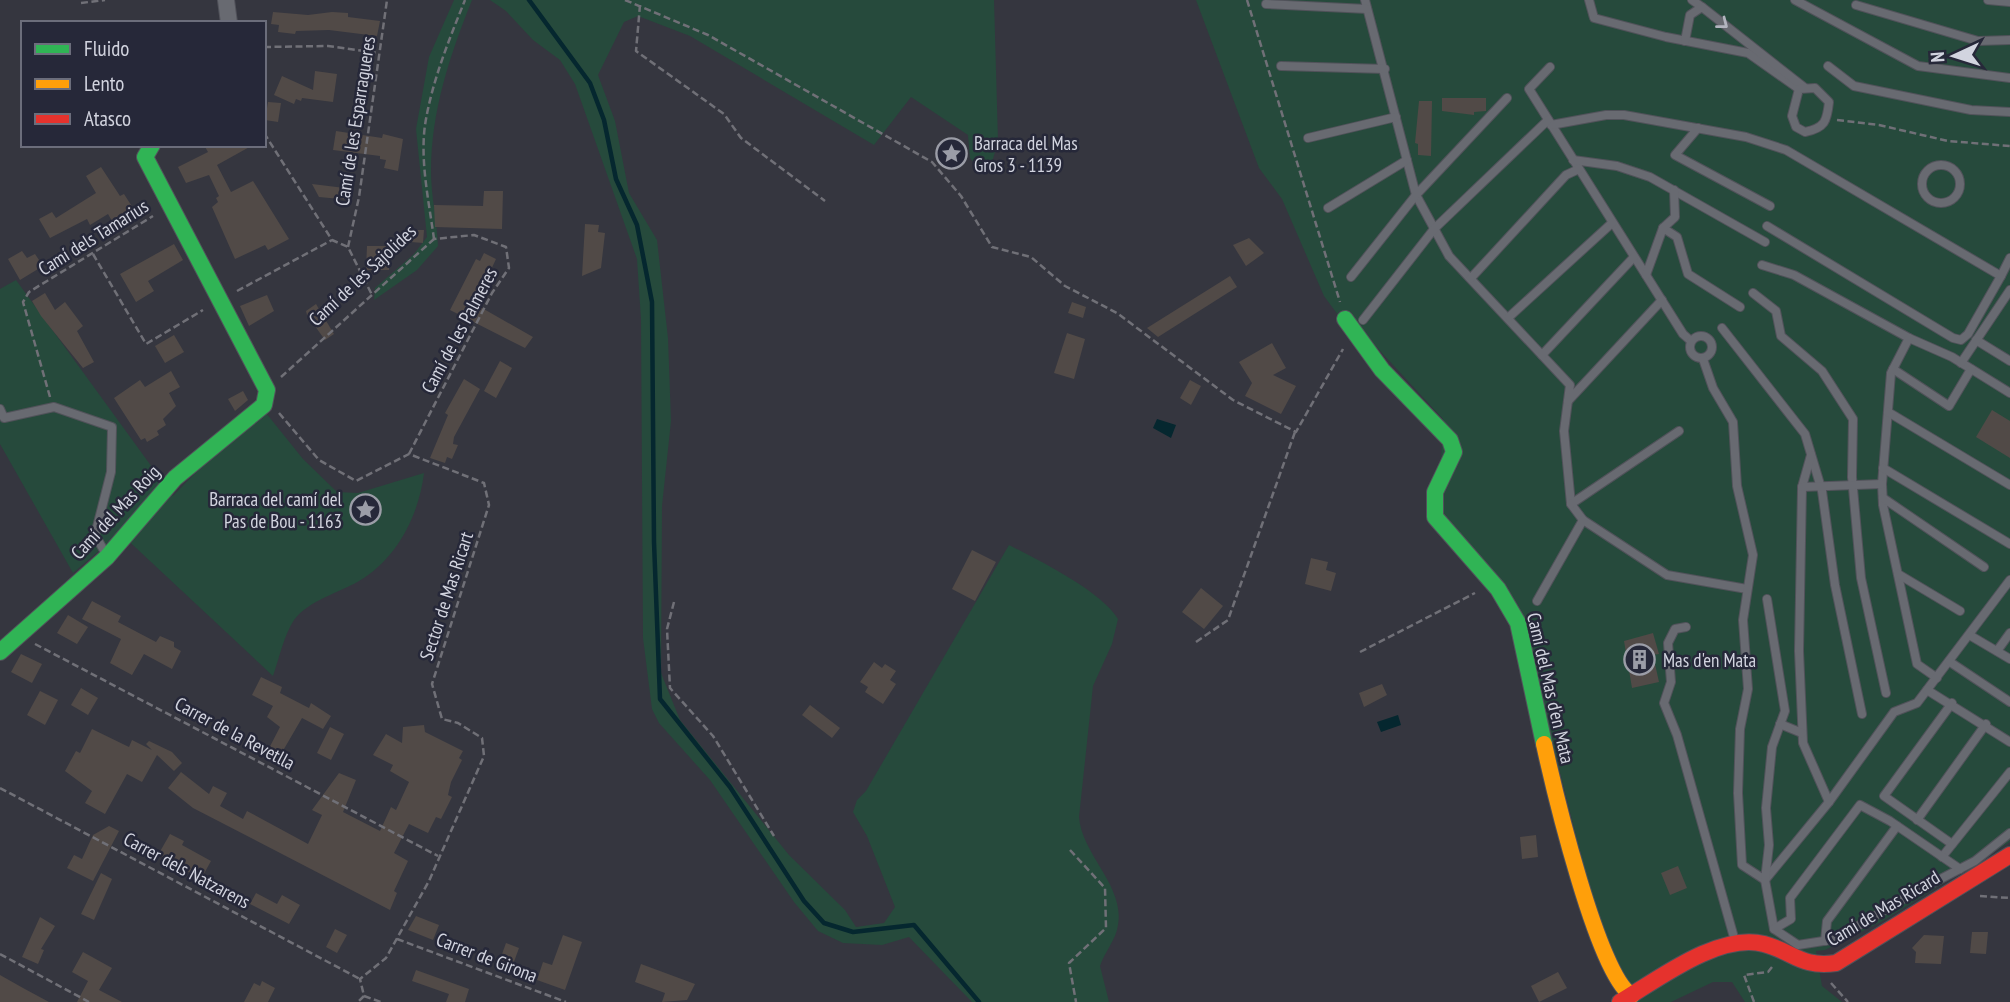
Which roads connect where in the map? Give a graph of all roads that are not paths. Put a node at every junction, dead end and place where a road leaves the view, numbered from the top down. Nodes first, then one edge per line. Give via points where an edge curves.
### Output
1 (226, 0) edge
2 (1589, 0) edge
3 (1692, 0) edge
4 (1795, 0) edge
5 (1988, 0) edge
6 (2010, 2) edge
7 (1266, 4) dead end
8 (1366, 5) edge
9 (1856, 5) dead end
10 (1702, 7) junction
11 (229, 21) edge
12 (2010, 40) edge
13 (1685, 41) junction
14 (1281, 66) dead end
15 (1828, 66) dead end
16 (1550, 67) dead end
17 (1385, 69) junction
18 (2010, 78) edge
19 (1802, 88) junction
20 (1507, 98) dead end
21 (2010, 112) edge
22 (1396, 117) junction
23 (1550, 122) junction
24 (1698, 128) junction
25 (1308, 138) dead end
26 (151, 147) edge
27 (1407, 160) junction
28 (1573, 160) junction
29 (1579, 169) junction
30 (1955, 171) joint
31 (1674, 190) junction
32 (1416, 195) junction
33 (1770, 206) dead end
34 (1328, 208) dead end
35 (1612, 223) junction
36 (1767, 226) dead end
37 (1663, 228) junction
38 (1434, 229) junction
39 (1765, 242) dead end
40 (1634, 257) junction
41 (2010, 258) edge
42 (1762, 265) dead end
43 (1646, 275) junction
44 (2001, 276) junction
45 (1350, 277) dead end
46 (1471, 278) junction
47 (2010, 290) edge
48 (1753, 293) dead end
49 (1991, 297) junction
50 (1662, 300) junction
51 (2000, 304) junction
52 (1740, 307) dead end
53 (2010, 310) edge
54 (1509, 317) junction
55 (1353, 323) joint
56 (1722, 328) dead end
57 (1909, 338) junction
58 (1976, 340) junction
59 (1692, 341) junction
60 (1542, 355) junction
61 (2010, 361) edge
62 (1704, 363) junction
63 (1961, 363) junction
64 (1893, 369) junction
65 (1971, 369) junction
66 (2010, 393) edge
67 (1568, 401) junction
68 (0, 409) edge
69 (1888, 412) junction
70 (1679, 431) dead end
71 (1811, 455) junction
72 (1883, 468) junction
73 (1852, 484) junction
74 (1882, 484) junction
75 (2010, 485) edge
76 (1820, 486) junction
77 (1802, 488) junction
78 (1883, 498) junction
79 (1571, 504) junction
80 (1583, 520) junction
81 (2010, 544) edge
82 (107, 557) junction
83 (1984, 567) dead end
84 (1898, 574) junction
85 (2010, 580) edge
86 (1747, 589) junction
87 (1767, 599) dead end
88 (1537, 601) dead end
89 (1960, 611) dead end
90 (1686, 626) dead end
91 (2010, 633) edge
92 (1970, 636) junction
93 (1997, 651) junction
94 (0, 652) edge
95 (2010, 659) edge
96 (1950, 662) junction
97 (1937, 678) junction
98 (1927, 690) junction
99 (1886, 693) dead end
100 (2010, 702) edge
101 (1952, 703) junction
102 (1862, 714) dead end
103 (1780, 724) junction
104 (1986, 724) junction
105 (1802, 733) junction
106 (2010, 742) edge
107 (2010, 772) edge
108 (1829, 802) junction
109 (1917, 820) junction
110 (1897, 826) junction
111 (2010, 833) edge
112 (1952, 844) junction
113 (2010, 855) edge
114 (1942, 856) junction
115 (1960, 869) junction
116 (1765, 880) junction
117 (1774, 929) junction
118 (1825, 941) junction
119 (1735, 944) junction
120 (1626, 998) edge

1 - 11 street
2 - 13 lane via 1594,18
3 - 10 lane
4 - 18 lane via 1918,66
5 - 6 lane
7 - 8 lane
8 - 17 lane
9 - 12 lane via 1978,41
10 - 13 lane via 1690,15
10 -> 19 lane
13 - 19 lane via 1748,52
14 - 17 lane
15 - 21 lane via 1854,86 1971,110
16 - 23 lane via 1529,89
17 - 22 lane
19 - 19 lane via 1792,116 1796,127 1805,132 1820,129 1827,120 1829,102 1815,88
20 - 32 lane
22 - 25 lane
22 - 27 lane
23 - 24 lane via 1624,115
23 - 28 lane
23 - 38 lane
24 - 33 lane via 1675,155
24 - 44 lane via 1786,150
26 - 82 street, Camí del Mas Roig via 145,157 265,397 175,478
27 - 32 lane
27 - 34 lane
28 - 29 lane
28 - 31 lane via 1634,170
29 - 35 lane
29 - 46 lane via 1566,175
30 - 30 lane via 1937,165 1926,172 1922,184 1926,197 1938,203 1956,197 1960,182
31 - 37 lane via 1675,217
31 - 39 lane
32 - 38 lane
32 - 45 lane
35 - 40 lane
35 - 54 lane
36 - 49 lane via 1952,338 1961,340 1968,334
37 - 43 lane
37 - 52 lane via 1677,237 1688,274
38 - 46 lane via 1449,256
38 - 55 lane
40 - 43 lane
40 - 60 lane
41 - 44 lane
42 - 57 lane via 1794,275
43 - 50 lane
44 - 49 lane
46 - 54 lane
47 - 51 lane
48 - 73 lane via 1776,311 1782,336 1822,371 1853,419
49 - 51 lane
50 - 59 lane
50 - 67 lane
51 - 53 lane
51 - 58 lane
54 - 60 lane
55 - 120 street, Camí del Mas d'en Mata via 1382,370 1450,440 1454,452 1431,507 1494,584 1518,623 1559,815 1604,953
56 - 71 lane via 1805,434
57 - 63 lane
57 - 64 lane
58 - 61 lane
58 - 63 lane
59 - 62 lane via 1696,358
59 - 62 lane via 1706,337 1712,343
60 - 67 lane via 1570,386
62 - 86 lane via 1733,422 1737,486 1753,555
63 - 65 lane
64 - 65 lane via 1949,407
64 - 69 lane
65 - 66 lane
67 - 79 lane via 1564,431
68 - 82 lane via 4,418 54,407 111,426 111,472 95,535
69 - 72 lane
69 - 75 lane
70 - 79 lane
71 - 76 lane
71 - 77 lane
72 - 74 lane
72 - 81 lane
73 - 74 lane
73 - 76 lane
73 - 99 lane via 1861,578
74 - 78 lane
76 - 77 lane
76 - 102 lane
77 - 105 lane
78 - 83 lane
78 - 84 lane
79 - 80 lane
80 - 86 lane via 1667,575
80 - 88 lane
82 - 94 street, Camí del Mas Roig
84 - 89 lane
84 - 97 lane via 1917,664
85 - 92 lane
86 - 116 lane via 1743,620 1748,689 1740,729 1738,793 1742,865
87 - 103 lane via 1785,711
90 - 119 lane via 1675,629 1668,643 1671,682 1664,703
91 - 93 lane
92 - 93 lane
92 - 96 lane
93 - 95 lane
96 - 97 lane
96 - 100 lane
97 - 98 lane
98 - 101 lane
98 - 108 lane via 1917,703 1894,712
101 - 104 lane
101 - 109 lane via 1884,796
103 - 105 lane
103 - 116 lane via 1772,747 1766,808 1769,845
104 - 106 lane
104 - 109 lane
105 - 108 lane
107 - 112 lane
108 - 116 lane
109 - 112 lane
110 - 114 lane
110 - 117 lane via 1860,805 1790,898 1791,919
110 - 118 lane via 1827,921
111 - 115 lane
112 - 114 lane
113 - 119 street, Camí de Mas Ricard via 1836,963 1817,967 1756,942
114 - 115 lane
115 - 118 lane
116 - 117 lane
117 - 118 lane via 1798,945
119 - 120 street, Camí de Mas Ricard via 1713,949

